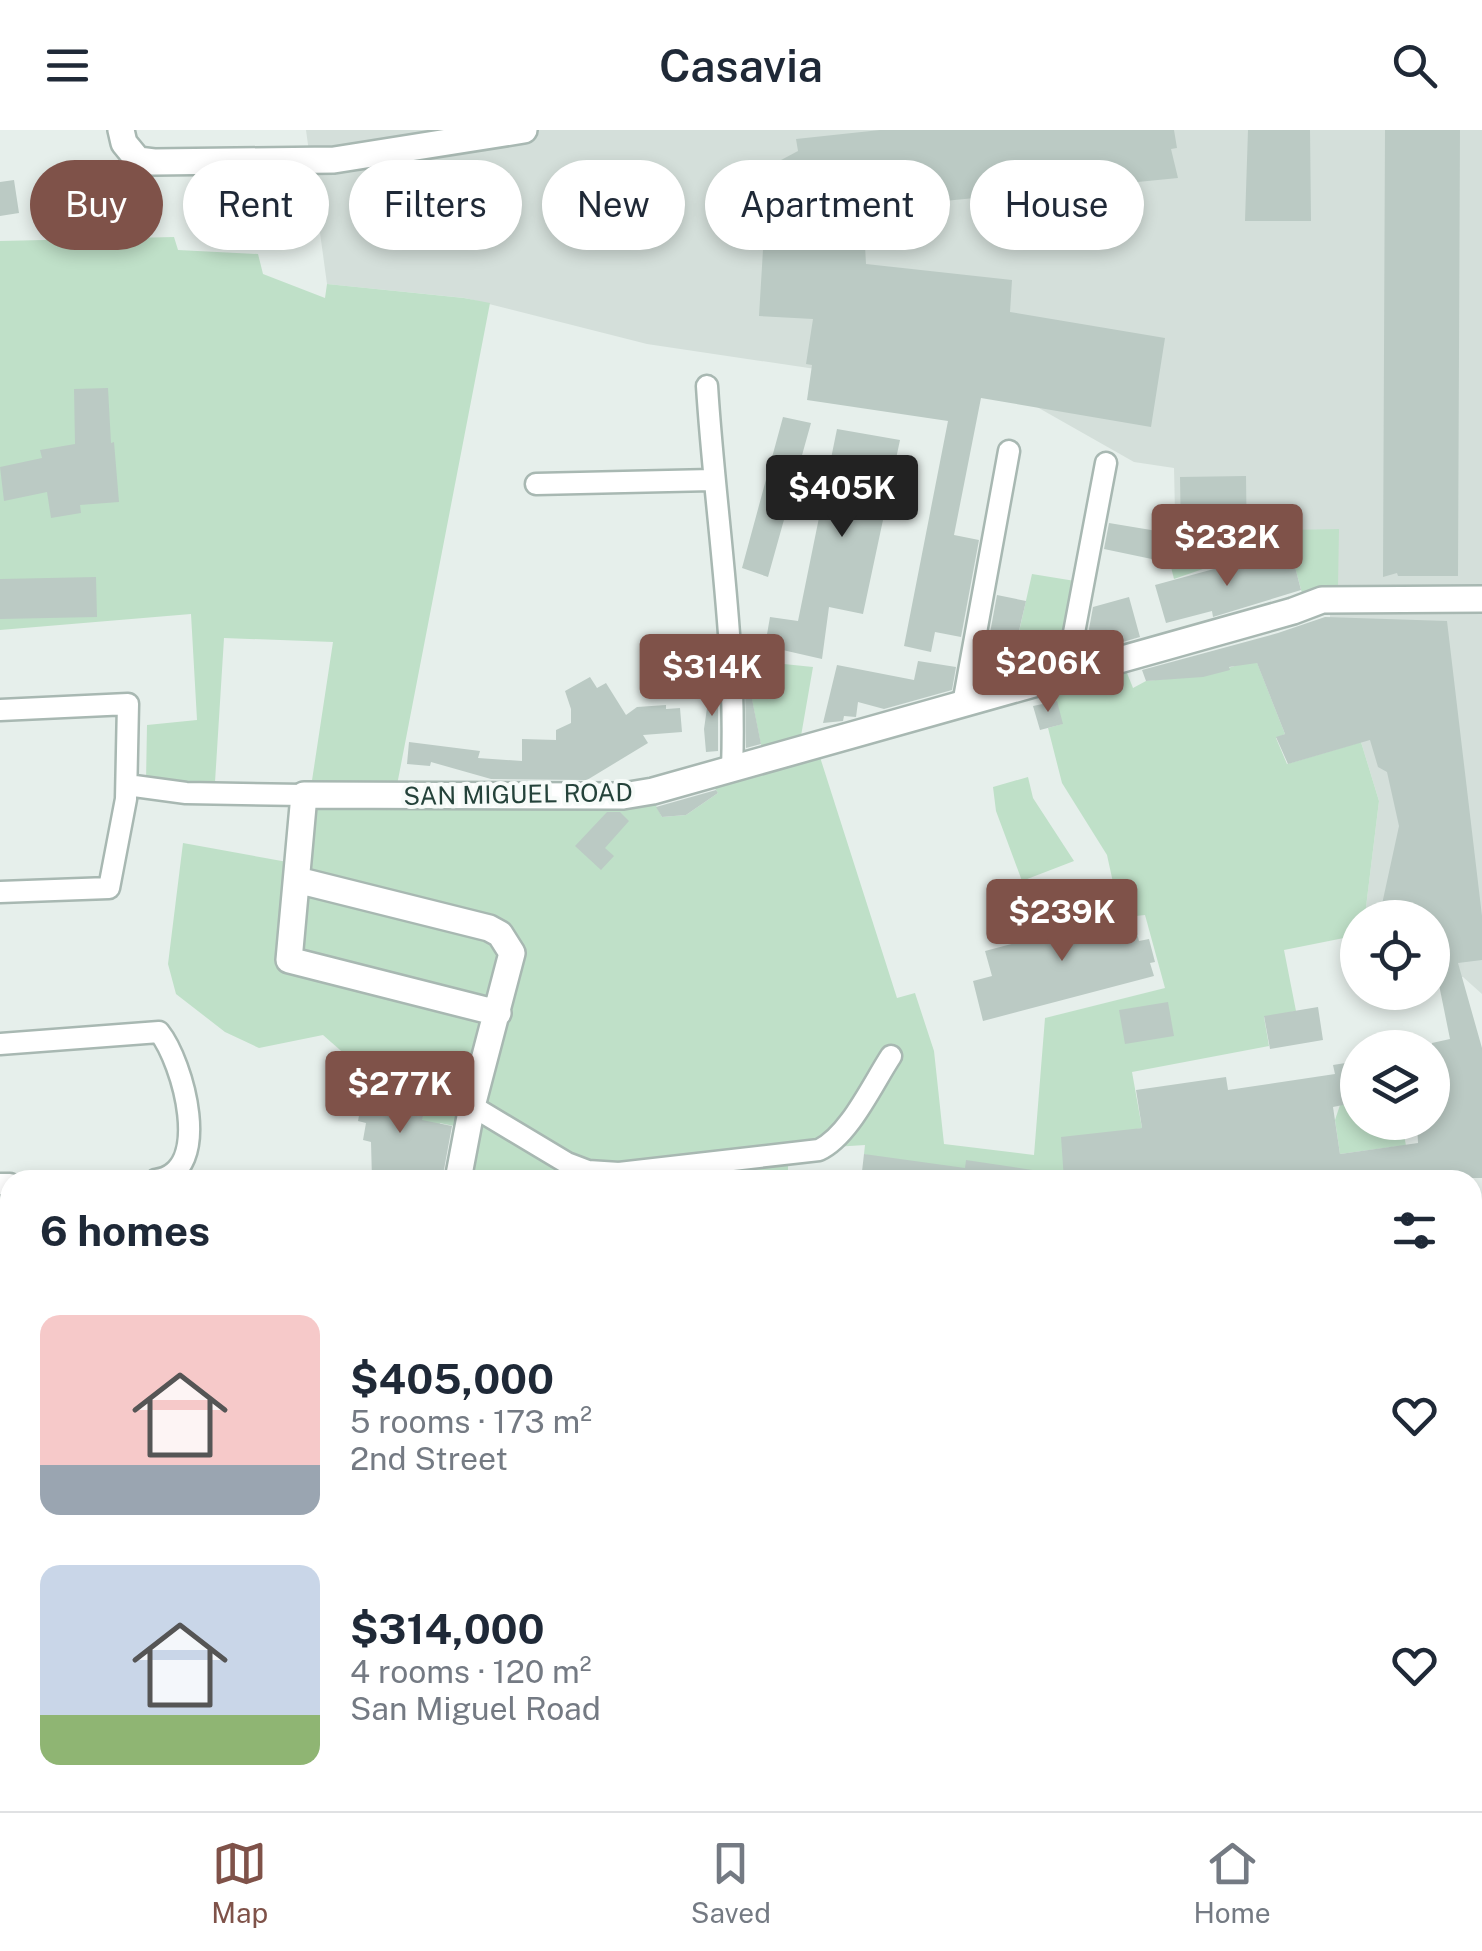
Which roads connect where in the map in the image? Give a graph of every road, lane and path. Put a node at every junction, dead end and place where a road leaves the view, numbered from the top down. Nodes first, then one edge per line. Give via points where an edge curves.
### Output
1 (121, 130) edge
2 (521, 130) edge
3 (707, 386) dead end
4 (1009, 451) dead end
5 (1106, 464) dead end
6 (712, 480) junction
7 (536, 484) dead end
8 (1482, 599) edge
9 (1066, 675) junction
10 (963, 704) junction
11 (0, 710) edge
12 (732, 769) junction
13 (127, 785) junction
14 (304, 795) junction
15 (296, 880) junction
16 (0, 892) edge
17 (498, 1013) junction
18 (0, 1044) edge
19 (891, 1056) dead end
20 (472, 1106) junction
21 (175, 1170) edge
22 (460, 1170) edge
23 (585, 1170) edge
24 (645, 1170) edge

1 - 2 street via 138,160 154,162 334,160
3 - 6 street
4 - 10 street
5 - 9 street
6 - 7 street
6 - 12 street via 735,701
8 - 9 street, SAN MIGUEL ROAD via 1322,600
9 - 10 street, SAN MIGUEL ROAD
10 - 12 street, SAN MIGUEL ROAD
11 - 13 street via 128,704
12 - 14 street, SAN MIGUEL ROAD via 623,796
13 - 14 street, SAN MIGUEL ROAD
13 - 16 street via 109,888
14 - 15 street
15 - 17 street via 500,934 512,952
15 - 17 street via 289,960
17 - 20 street
18 - 21 street via 159,1032 180,1074 191,1145
19 - 24 street via 832,1144
20 - 22 street
20 - 23 street

